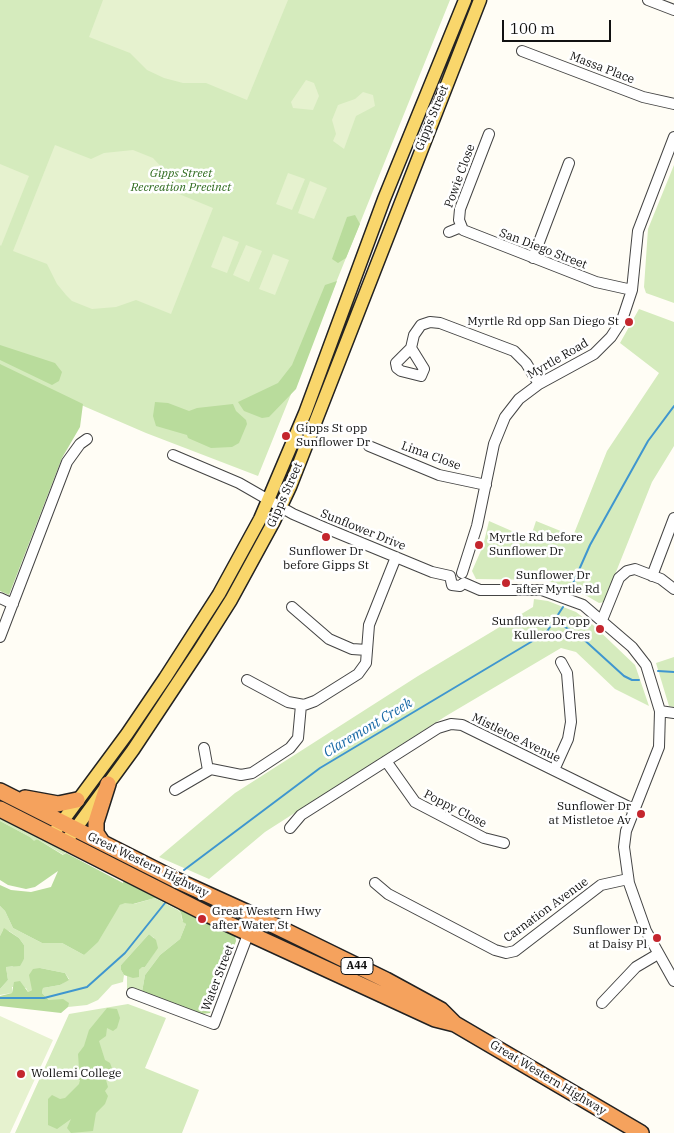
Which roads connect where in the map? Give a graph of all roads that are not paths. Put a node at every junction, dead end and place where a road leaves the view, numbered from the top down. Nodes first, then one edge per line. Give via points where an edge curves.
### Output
1 (465, 0) edge
2 (480, 0) edge
3 (648, 0) edge
4 (674, 10) edge
5 (522, 51) dead end
6 (674, 104) edge
7 (489, 134) dead end
8 (674, 137) edge
9 (569, 163) dead end
10 (461, 227) junction
11 (449, 232) dead end
12 (533, 258) junction
13 (632, 290) junction
14 (420, 313) dead end
15 (424, 323) junction
16 (411, 348) dead end
17 (538, 384) junction
18 (86, 439) dead end
19 (369, 446) dead end
20 (172, 454) dead end
21 (486, 485) junction
22 (269, 500) junction
23 (281, 507) junction
24 (674, 518) edge
25 (396, 557) junction
26 (652, 576) junction
27 (463, 578) junction
28 (674, 589) edge
29 (0, 598) edge
30 (13, 604) junction
31 (292, 607) dead end
32 (602, 620) junction
33 (0, 637) edge
34 (367, 650) junction
35 (561, 662) dead end
36 (247, 680) dead end
37 (301, 705) junction
38 (660, 711) junction
39 (674, 713) edge
40 (204, 748) dead end
41 (386, 761) junction
42 (208, 770) junction
43 (554, 770) junction
44 (108, 784) junction
45 (175, 790) dead end
46 (4, 793) edge
47 (77, 800) junction
48 (0, 809) edge
49 (635, 810) junction
50 (68, 826) junction
51 (290, 828) dead end
52 (58, 840) junction
53 (102, 842) junction
54 (504, 843) dead end
55 (628, 879) junction
56 (375, 883) dead end
57 (255, 916) junction
58 (248, 933) junction
59 (658, 954) junction
60 (674, 981) edge
61 (132, 993) dead end
62 (602, 1003) dead end
63 (455, 1024) junction
64 (640, 1133) edge

1 - 22 main road, Gipps Street via 384,199
2 - 23 main road, Gipps Street
3 - 4 street
5 - 6 street, Massa Place via 643,98
7 - 10 street, Powie Close via 460,209
8 - 13 street, Myrtle Road via 638,231
9 - 12 street
10 - 11 street
10 - 12 street, San Diego Street via 470,235
12 - 13 street, San Diego Street via 596,282
13 - 17 street, Myrtle Road via 622,320 607,342 588,358
14 - 15 street
15 - 16 street via 414,335
15 - 17 street via 440,323 514,351 524,359
17 - 21 street, Myrtle Road via 519,399 502,424 494,444
18 - 30 street via 67,462
19 - 21 street, Lima Close via 439,475
20 - 22 street, Gipps Street via 239,483
21 - 27 street, Myrtle Road
22 - 23 street, Sunflower Drive
22 - 47 main road, Gipps Street via 219,594 189,642 127,734
23 - 25 street, Sunflower Drive
23 - 44 main road, Gipps Street via 231,600 162,708
24 - 26 street
25 - 27 street, Sunflower Drive via 432,572 450,576 455,572
25 - 34 street via 369,625
26 - 28 street
26 - 32 street via 635,569 624,572
27 - 32 street via 480,590 552,592 582,605
29 - 30 street
30 - 33 street
31 - 34 street via 330,639
32 - 38 street via 642,660 649,672
34 - 37 street via 366,663 358,674 315,702
35 - 43 street via 567,673 571,722 568,739
36 - 37 street via 288,702
37 - 42 street via 298,738 290,748 248,774
38 - 39 street
38 - 49 street via 658,751
40 - 42 street
41 - 43 street, Mistletoe Avenue via 438,728 454,724
41 - 51 street, Mistletoe Avenue via 301,815
41 - 54 street, Poppy Close via 417,804 484,838
42 - 45 street
43 - 49 street, Mistletoe Avenue
44 - 50 main road, Gipps Street
44 - 53 highway via 96,822 96,833
46 - 47 highway via 58,804
46 - 50 highway, Great Western Highway / A44
47 - 50 main road, Gipps Street
48 - 52 highway, Great Western Highway / A44
49 - 55 street via 624,842
50 - 52 main road, Gipps Street
50 - 53 highway, Great Western Highway / A44
52 - 58 highway, Great Western Highway / A44
53 - 57 highway, Great Western Highway / A44
55 - 56 street, Carnation Avenue via 601,885 515,951 506,953 388,894
55 - 59 street via 646,932
57 - 58 street, Water Street
57 - 63 highway, Great Western Highway / A44 via 442,1010
58 - 61 street, Water Street via 214,1024
58 - 63 highway, Great Western Highway / A44 via 435,1019
59 - 60 street
59 - 62 street via 636,968
63 - 64 highway, Great Western Highway / A44

